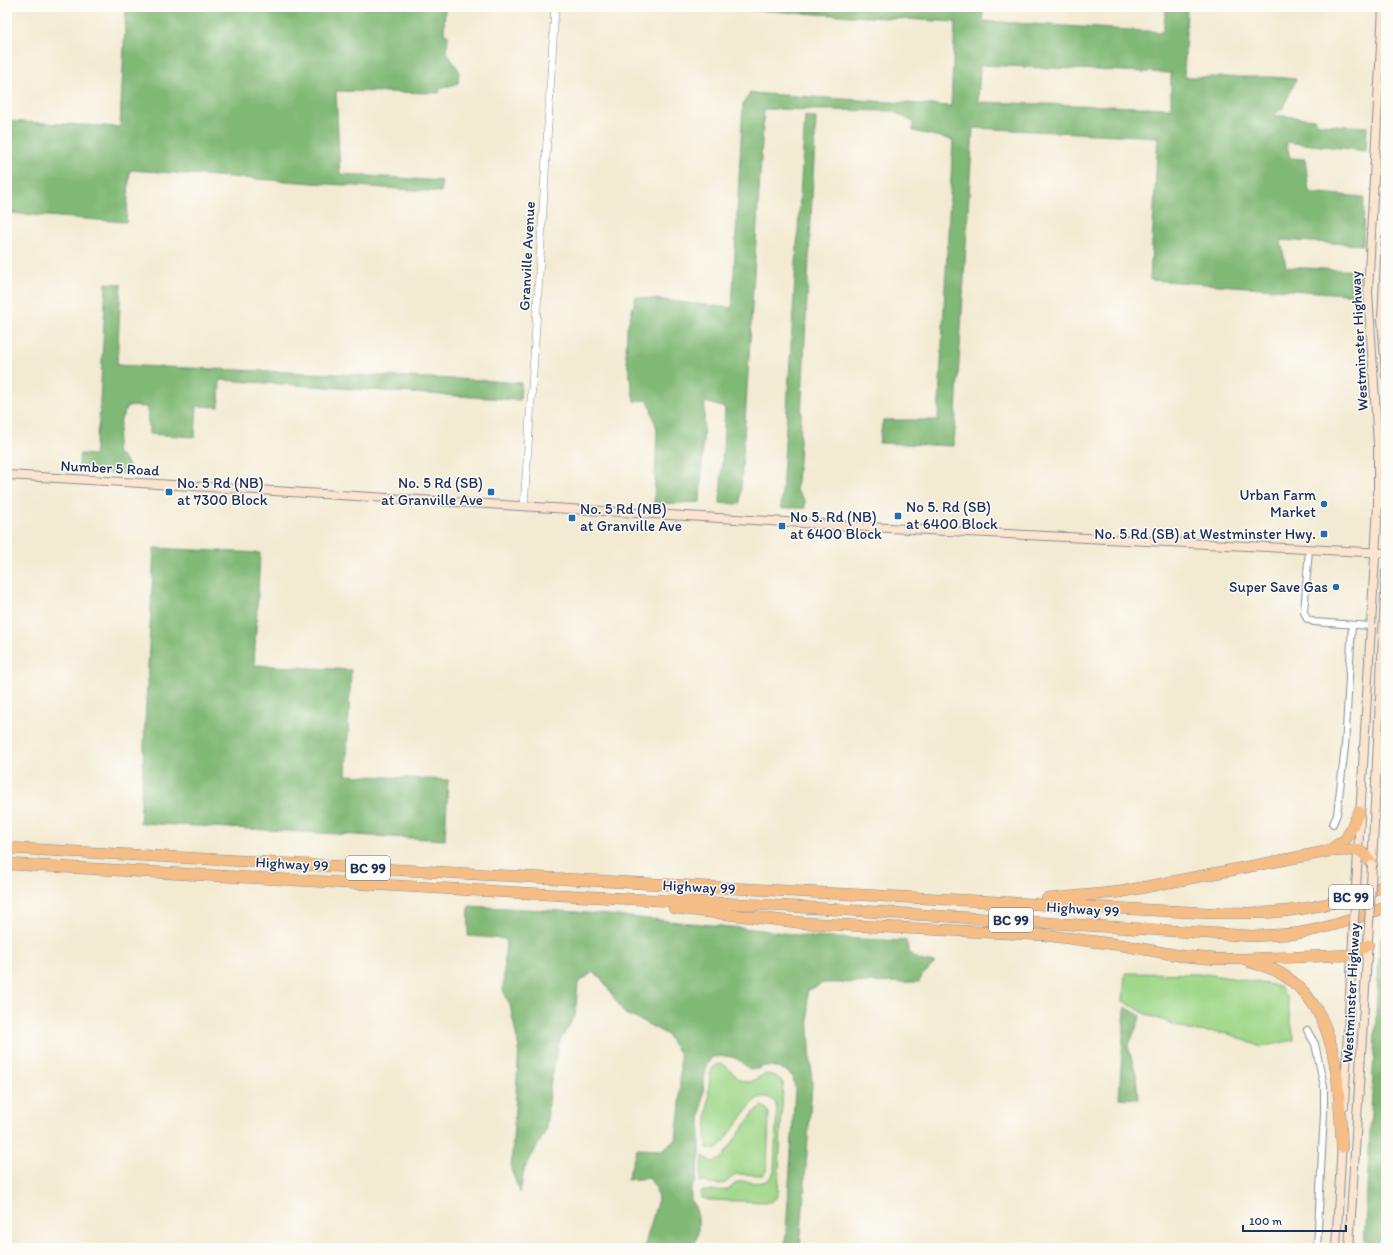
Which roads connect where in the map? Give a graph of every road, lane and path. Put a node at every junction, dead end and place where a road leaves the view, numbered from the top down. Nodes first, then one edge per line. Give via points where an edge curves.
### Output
1 (555, 7) edge
2 (1383, 7) edge
3 (1386, 238) edge
4 (1386, 376) edge
5 (7, 475) edge
6 (524, 506) junction
7 (1308, 550) junction
8 (1376, 553) junction
9 (1386, 553) edge
10 (1386, 572) edge
11 (1385, 613) edge
12 (1352, 625) junction
13 (1372, 626) junction
14 (1359, 812) junction
15 (1333, 824) dead end
16 (7, 848) edge
17 (1358, 850) junction
18 (1329, 851) junction
19 (7, 864) edge
20 (1372, 865) junction
21 (1386, 885) edge
22 (632, 899) junction
23 (1027, 904) junction
24 (1386, 907) edge
25 (1368, 945) junction
26 (1352, 955) junction
27 (1244, 959) junction
28 (1306, 1030) dead end
29 (1342, 1148) junction
30 (1317, 1248) edge
31 (1336, 1248) edge
32 (1349, 1248) edge

1 - 6 street, Granville Avenue
2 - 8 main road, Westminster Highway via 1368,292 1378,444
3 - 4 main road, Westminster Highway via 1382,319
5 - 6 main road, Number 5 Road
6 - 7 main road, Number 5 Road
7 - 8 main road, Number 5 Road
7 - 12 street via 1305,616 1314,622
8 - 9 main road, Number 5 Road
8 - 13 main road, Westminster Highway
10 - 11 main road, Westminster Highway
11 - 20 main road, Westminster Highway
12 - 13 street
12 - 15 street via 1345,747 1337,814
13 - 14 main road, Westminster Highway
14 - 17 main road, Westminster Highway
14 - 18 highway via 1346,839
16 - 23 highway, Highway 99 / BC 99
17 - 18 highway
17 - 20 highway
17 - 26 main road, Westminster Highway, bridge
18 - 23 highway via 1120,892
19 - 22 highway, Highway 99 / BC 99
20 - 25 main road, Westminster Highway, bridge
21 - 23 highway, Highway 99 / BC 99 via 1316,906 1275,912 1208,913
22 - 24 highway, Highway 99 / BC 99 via 1252,936 1299,933 1355,919
22 - 27 highway via 672,908 804,923 1044,935 1182,956
25 - 26 highway
25 - 32 main road, Westminster Highway
26 - 27 highway
26 - 29 main road, Westminster Highway
27 - 29 highway via 1278,972 1300,987 1321,1018 1337,1069
28 - 30 street, Westminster Highway via 1315,1044 1324,1086
29 - 31 main road, Westminster Highway

